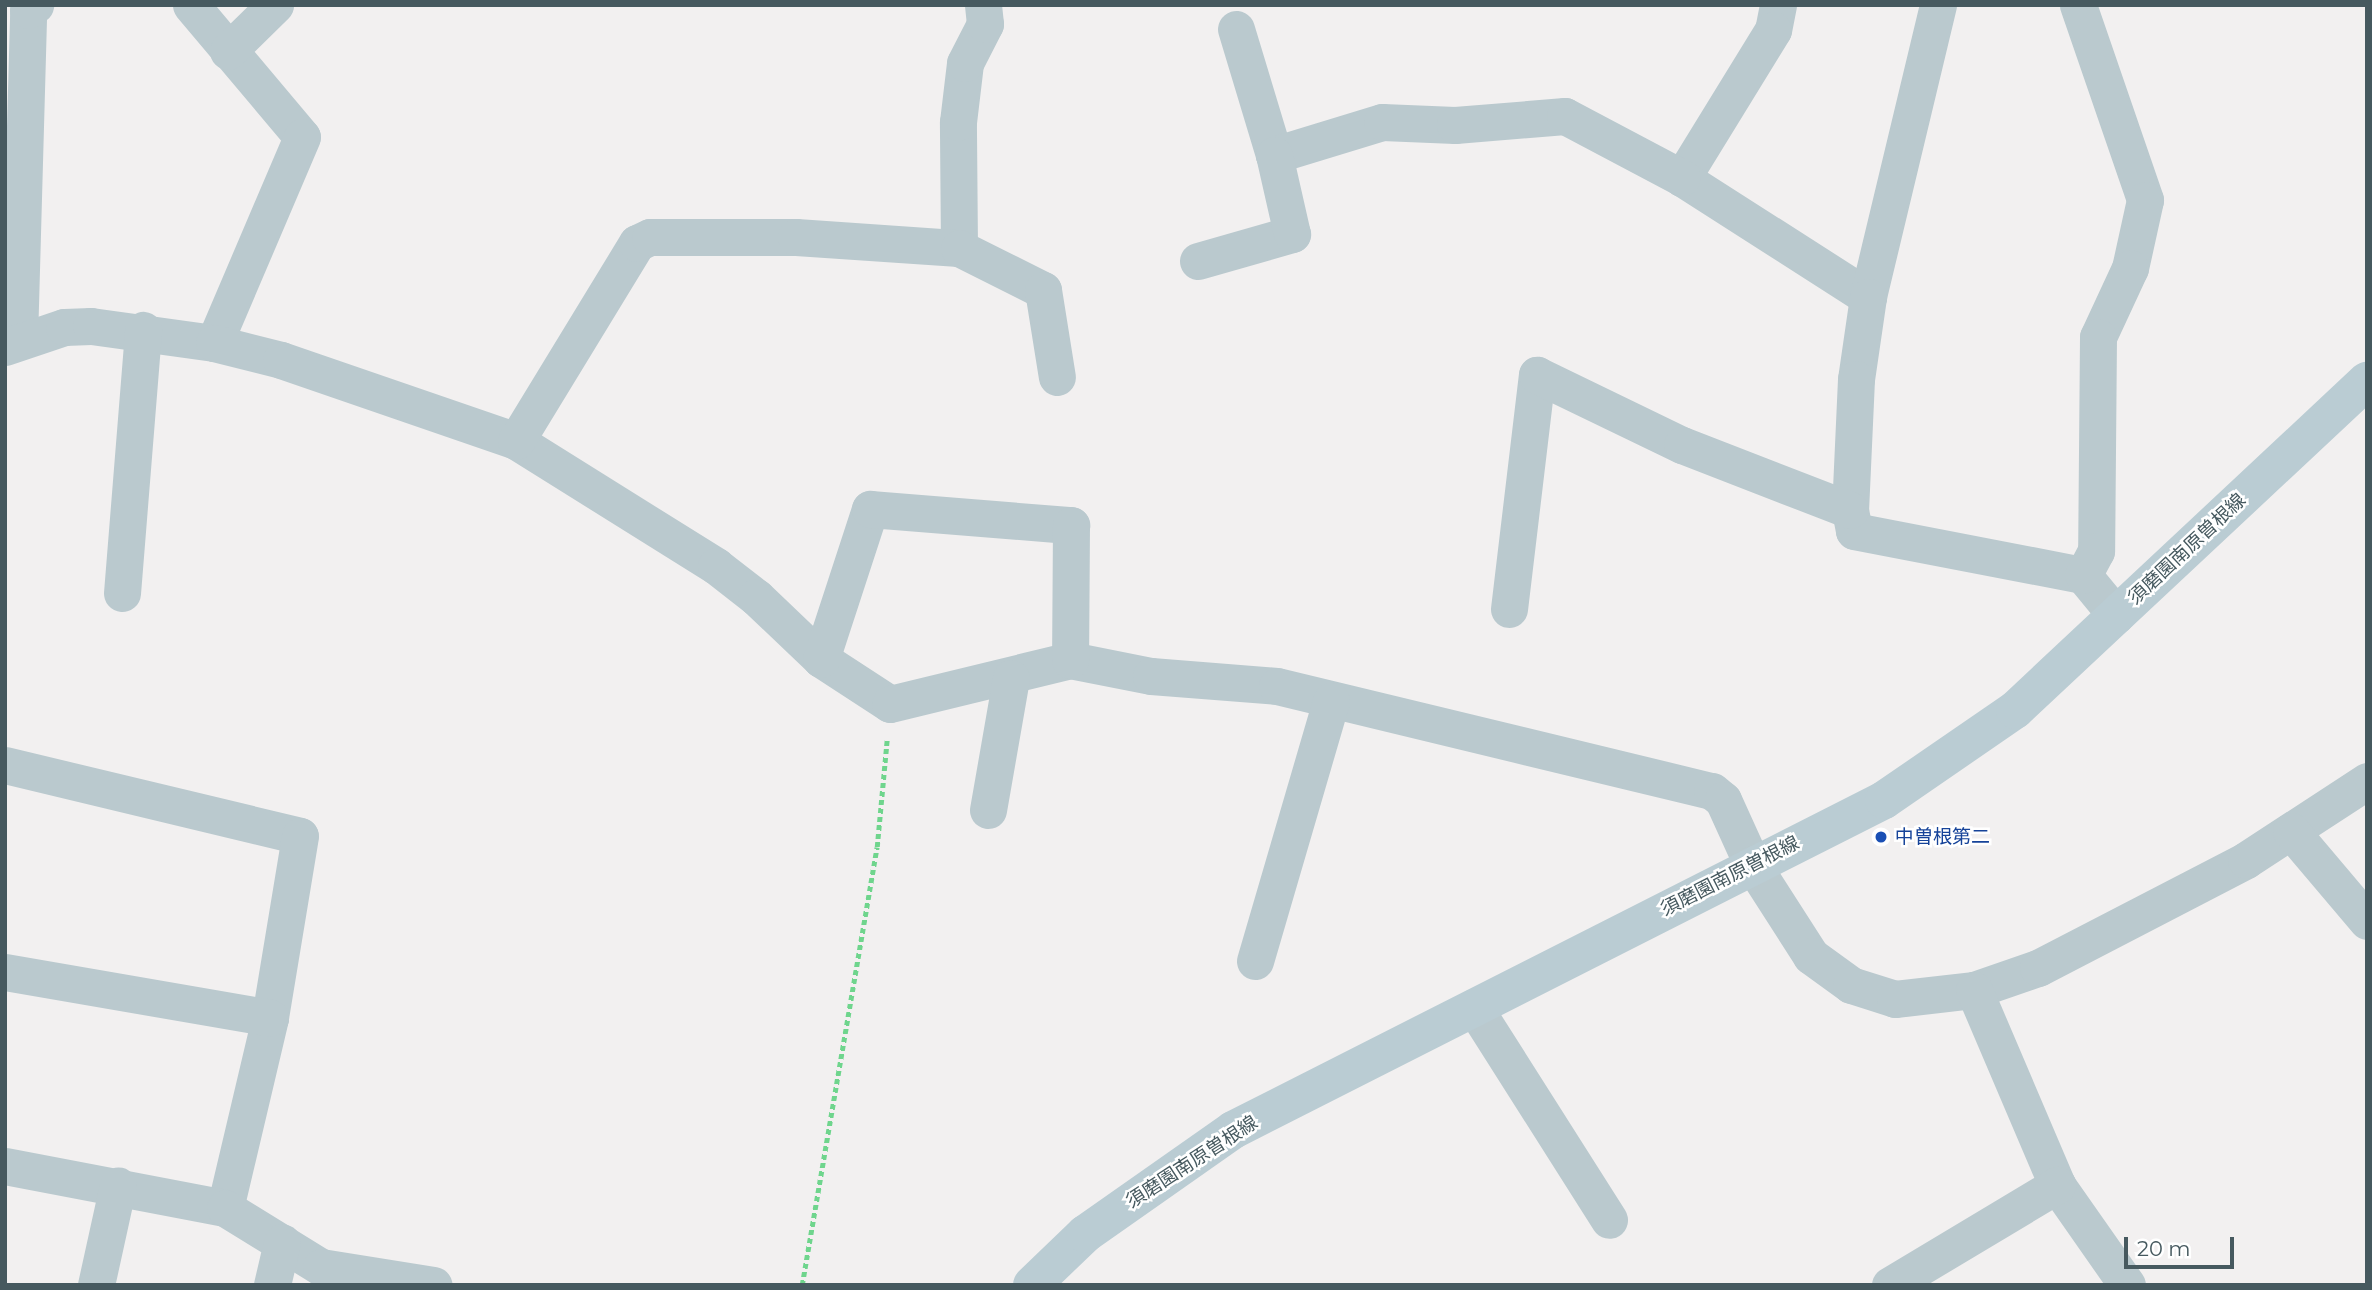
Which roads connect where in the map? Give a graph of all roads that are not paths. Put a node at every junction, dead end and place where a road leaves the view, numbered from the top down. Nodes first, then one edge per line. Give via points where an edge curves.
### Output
1 (35, 5) edge
2 (191, 5) edge
3 (275, 5) edge
4 (983, 5) edge
5 (1778, 5) edge
6 (1938, 5) edge
7 (2078, 5) edge
8 (1236, 29) dead end
9 (228, 51) junction
10 (1274, 155) junction
11 (1682, 178) junction
12 (959, 248) junction
13 (1198, 261) dead end
14 (1868, 297) junction
15 (143, 330) junction
16 (214, 343) junction
17 (12, 344) edge
18 (1057, 377) dead end
19 (2367, 381) edge
20 (516, 441) junction
21 (1850, 510) junction
22 (2083, 575) junction
23 (122, 593) dead end
24 (1510, 609) dead end
25 (2116, 615) junction
26 (821, 659) junction
27 (1070, 660) junction
28 (1010, 678) junction
29 (1331, 701) junction
30 (7, 775) edge
31 (2367, 781) edge
32 (988, 810) dead end
33 (2291, 831) junction
34 (1752, 864) junction
35 (2367, 921) edge
36 (1255, 961) dead end
37 (5, 972) edge
38 (1974, 990) junction
39 (1474, 1007) junction
40 (270, 1018) junction
41 (5, 1166) edge
42 (118, 1185) junction
43 (2057, 1185) junction
44 (225, 1209) junction
45 (1609, 1220) dead end
46 (282, 1242) junction
47 (96, 1285) edge
48 (272, 1285) edge
49 (434, 1285) edge
50 (1032, 1285) edge
51 (1890, 1285) edge
52 (2127, 1285) edge

1 - 17 street via 27,10
2 - 9 street
3 - 9 street
4 - 12 street via 985,24 965,63 958,122
5 - 11 street via 1773,30
6 - 14 street
7 - 22 street via 2145,200 2130,268 2098,337 2096,551
8 - 10 street
9 - 16 street via 302,137
10 - 11 street via 1382,122 1455,125 1565,116
10 - 13 street via 1292,234
11 - 14 street
12 - 18 street via 1043,290
12 - 20 street via 796,237 650,237 637,243
14 - 21 street via 1856,379
15 - 16 street
15 - 17 street via 64,327
15 - 23 street
16 - 20 street via 281,360
19 - 25 main road, 須磨園南原曽根線
20 - 26 street via 716,566
21 - 22 street via 1854,531
21 - 24 street via 1682,445 1537,375
22 - 25 street
25 - 34 main road, 須磨園南原曽根線 via 2015,709 1950,755 1884,800
26 - 27 street via 870,509 1071,525
26 - 28 street via 890,704
27 - 28 street
27 - 29 street via 1151,676 1277,686
28 - 32 street
29 - 34 street via 1712,791 1723,800
29 - 36 street
30 - 40 street via 300,836
31 - 33 street
33 - 35 street
33 - 38 street via 2246,860 2038,968
34 - 38 street via 1811,956 1851,985 1895,999
34 - 39 main road, 須磨園南原曽根線
37 - 40 street
38 - 43 street
39 - 45 street
39 - 50 main road, 須磨園南原曽根線 via 1233,1130 1085,1234
40 - 44 street
41 - 42 street
42 - 44 street
42 - 47 street
43 - 51 street
43 - 52 street
44 - 46 street
46 - 48 street
46 - 49 street via 321,1267

